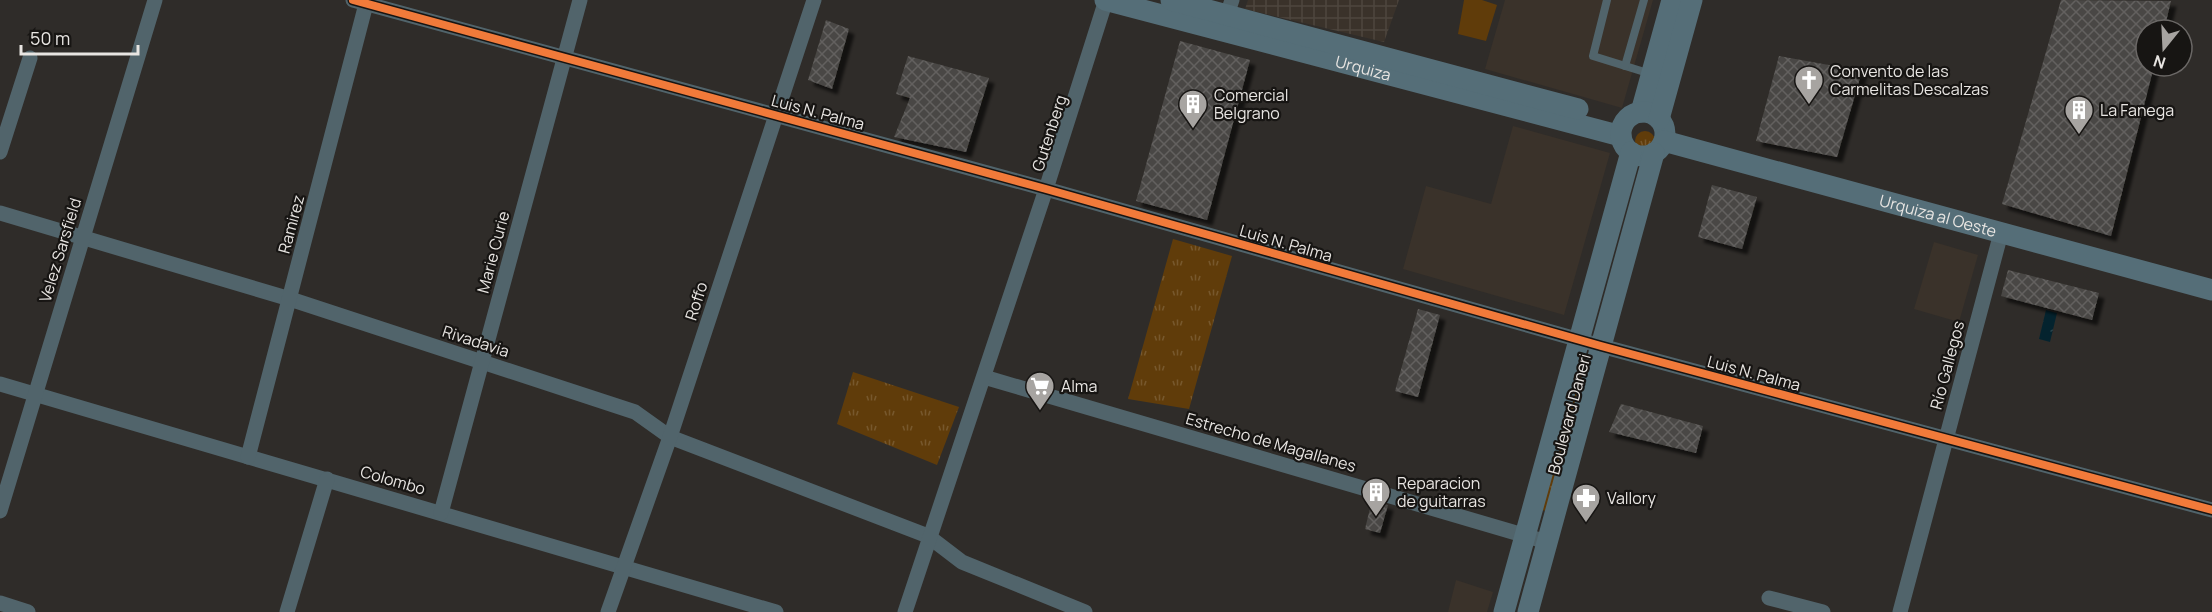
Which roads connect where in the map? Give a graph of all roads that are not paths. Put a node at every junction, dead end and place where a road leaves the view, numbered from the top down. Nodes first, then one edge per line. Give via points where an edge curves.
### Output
1 (154, 0) edge
2 (580, 0) edge
3 (814, 0) edge
4 (1106, 0) edge
5 (1171, 0) edge
6 (1607, 0) edge
7 (1644, 0) edge
8 (1672, 0) edge
9 (1692, 0) edge
10 (362, 1) edge
11 (1229, 7) edge
12 (566, 57) junction
13 (30, 58) dead end
14 (1625, 66) junction
15 (1651, 74) junction
16 (777, 115) junction
17 (1635, 128) junction
18 (1659, 147) junction
19 (0, 152) edge
20 (1046, 189) junction
21 (0, 213) edge
22 (2001, 233) junction
23 (83, 238) junction
24 (1605, 244) junction
25 (1627, 251) junction
26 (2212, 290) edge
27 (290, 299) junction
28 (1579, 340) junction
29 (1601, 346) junction
30 (482, 362) junction
31 (984, 377) junction
32 (0, 384) edge
33 (35, 394) junction
34 (670, 437) junction
35 (1946, 439) junction
36 (248, 456) junction
37 (327, 479) junction
38 (2212, 510) edge
39 (0, 511) edge
40 (441, 513) junction
41 (928, 536) junction
42 (1525, 536) junction
43 (1547, 542) junction
44 (623, 566) junction
45 (1769, 598) dead end
46 (0, 603) edge
47 (28, 612) edge
48 (287, 612) edge
49 (609, 612) edge
50 (776, 612) edge
51 (905, 612) edge
52 (1085, 612) edge
53 (1504, 612) edge
54 (1528, 612) edge
55 (1823, 612) edge
56 (1900, 612) edge

1 - 23 street, Velez Sarsfield
2 - 12 street, Marie Curie
3 - 16 street, Roffo
4 - 17 main road, Urquiza
4 - 20 street, Gutenberg
5 - 11 main road, Urquiza
6 - 14 lane via 1592,53
7 - 14 lane
8 - 15 main road
9 - 17 main road
10 - 12 street, Luis N. Palma
10 - 27 street, Ramirez
11 - 17 main road, Urquiza
12 - 16 street, Luis N. Palma
12 - 30 street, Marie Curie
13 - 19 street
14 - 15 lane
15 - 17 main road
16 - 20 street, Luis N. Palma
16 - 34 street, Roffo
17 - 18 main road via 1664,129
17 - 18 main road, Urquiza al Oeste via 1642,156
17 - 24 main road, Boulevard Daneri
18 - 22 main road, Urquiza al Oeste
18 - 25 main road, Boulevard Daneri
20 - 28 street, Luis N. Palma
20 - 31 street, Gutenberg
21 - 23 street, Rivadavia
22 - 26 main road, Urquiza al Oeste
22 - 35 street, Río Gallegos
23 - 27 street, Rivadavia
23 - 33 street, Velez Sarsfield
24 - 25 main road
24 - 28 main road, Boulevard Daneri
25 - 29 main road, Boulevard Daneri
27 - 30 street, Rivadavia
27 - 36 street, Ramirez
28 - 29 street, Luis N. Palma
28 - 42 main road, Boulevard Daneri
29 - 35 street, Luis N. Palma
29 - 43 main road, Boulevard Daneri
30 - 34 street, Rivadavia via 635,412
30 - 40 street, Marie Curie
31 - 41 street, Gutenberg
31 - 42 street, Estrecho de Magallanes
32 - 33 street, Colombo
33 - 36 street, Colombo
33 - 39 street, Velez Sarsfield
34 - 41 street, Rivadavia
34 - 44 street, Roffo
35 - 38 street, Luis N. Palma
35 - 56 street, Río Gallegos
36 - 37 street, Colombo
37 - 40 street, Colombo
37 - 48 street
40 - 44 street, Colombo
41 - 51 street, Gutenberg
41 - 52 street, Rivadavia via 962,562
42 - 43 street, Estrecho de Magallanes
42 - 53 main road, Boulevard Daneri
43 - 54 main road, Boulevard Daneri
44 - 49 street, Roffo
44 - 50 street, Colombo
45 - 55 street
46 - 47 street

